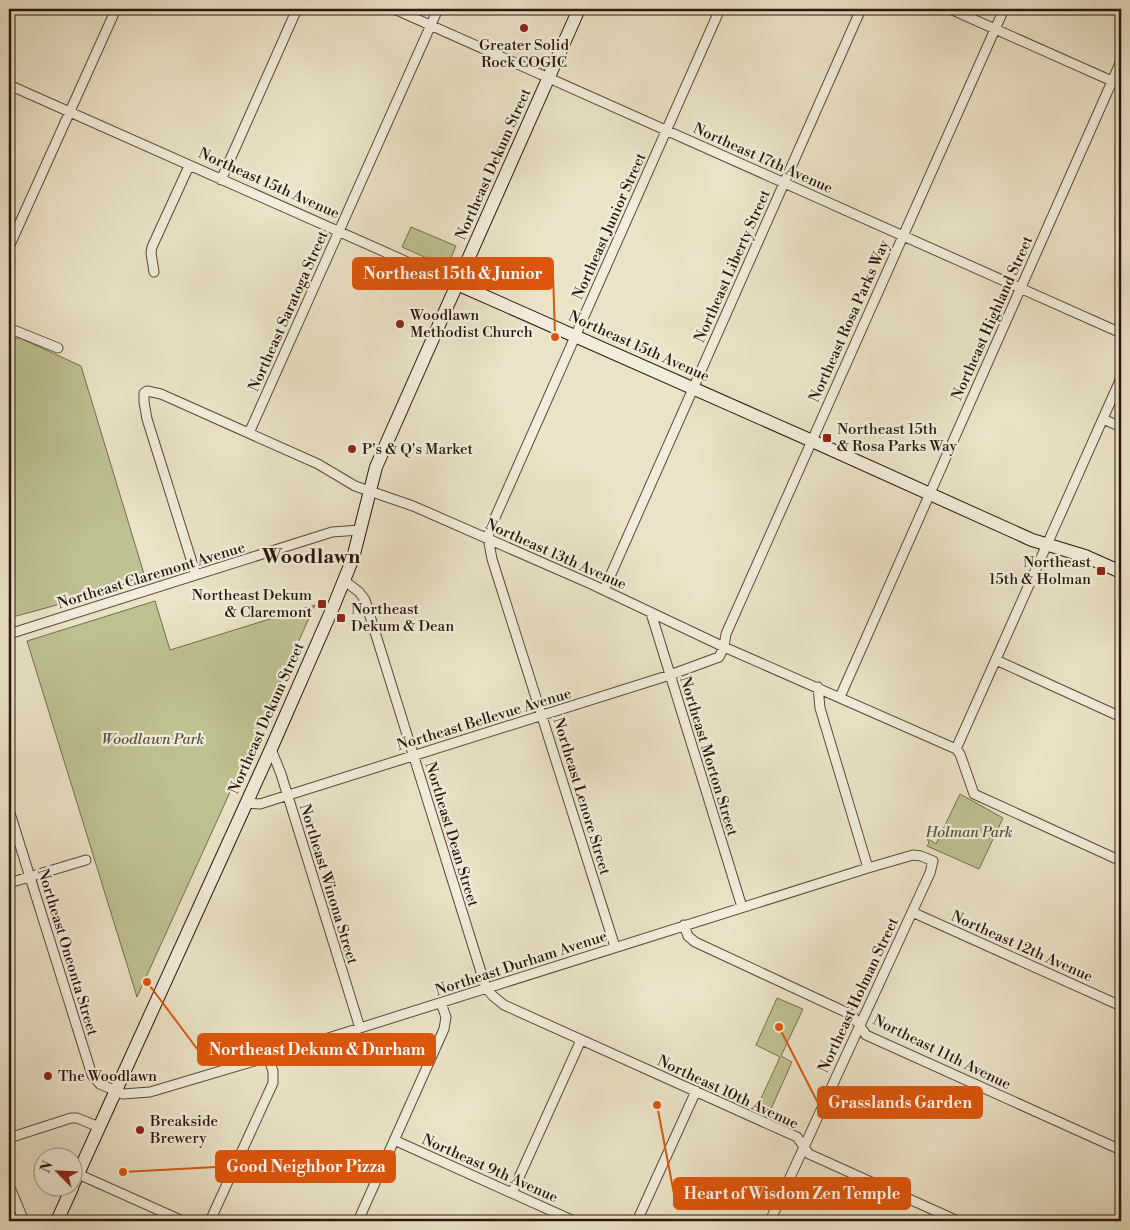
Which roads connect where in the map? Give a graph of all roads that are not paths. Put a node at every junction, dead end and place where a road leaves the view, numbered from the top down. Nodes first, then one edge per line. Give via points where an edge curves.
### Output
1 (116, 9) edge
2 (297, 9) edge
3 (394, 9) edge
4 (438, 9) edge
5 (580, 9) edge
6 (720, 9) edge
7 (861, 9) edge
8 (950, 9) edge
9 (1004, 9) edge
10 (431, 25) junction
11 (995, 29) junction
12 (1121, 61) edge
13 (549, 78) junction
14 (1117, 83) edge
15 (9, 85) edge
16 (70, 112) junction
17 (666, 130) junction
18 (189, 166) junction
19 (220, 180) junction
20 (784, 183) junction
21 (339, 232) junction
22 (903, 235) junction
23 (9, 247) edge
24 (154, 272) dead end
25 (457, 284) junction
26 (1021, 288) junction
27 (9, 330) edge
28 (1121, 333) edge
29 (575, 335) junction
30 (58, 348) dead end
31 (1121, 378) edge
32 (694, 388) junction
33 (1103, 419) junction
34 (1121, 427) edge
35 (249, 433) junction
36 (812, 440) junction
37 (370, 492) junction
38 (930, 493) junction
39 (360, 530) junction
40 (488, 538) junction
41 (1047, 545) junction
42 (1121, 572) edge
43 (196, 575) junction
44 (345, 581) junction
45 (604, 590) junction
46 (651, 613) junction
47 (9, 634) edge
48 (724, 646) junction
49 (996, 660) junction
50 (670, 675) junction
51 (818, 687) junction
52 (840, 697) junction
53 (542, 715) junction
54 (1121, 717) edge
55 (271, 749) junction
56 (956, 750) junction
57 (413, 755) junction
58 (287, 795) junction
59 (246, 803) junction
60 (9, 810) edge
61 (86, 860) dead end
62 (933, 861) joint
63 (1121, 861) edge
64 (868, 868) junction
65 (30, 876) junction
66 (9, 883) edge
67 (742, 907) junction
68 (912, 912) junction
69 (684, 925) junction
70 (615, 947) junction
71 (486, 988) junction
72 (441, 1003) junction
73 (1121, 1006) edge
74 (859, 1025) junction
75 (360, 1028) junction
76 (582, 1040) junction
77 (268, 1057) junction
78 (696, 1091) junction
79 (116, 1092) junction
80 (99, 1127) junction
81 (9, 1138) edge
82 (394, 1140) junction
83 (804, 1147) junction
84 (1121, 1150) edge
85 (82, 1165) edge
86 (82, 1176) edge
87 (9, 1185) edge
88 (512, 1193) junction
89 (67, 1198) edge
90 (24, 1221) edge
91 (57, 1221) edge
92 (183, 1221) edge
93 (210, 1221) edge
94 (358, 1221) edge
95 (574, 1221) edge
96 (637, 1221) edge
97 (770, 1221) edge
98 (958, 1221) edge

1 - 16 street
2 - 19 street
3 - 10 street, Northeast 17th Avenue
4 - 10 street, Northeast Saratoga Street
5 - 13 street, Northeast Dekum Street
6 - 17 street, Northeast Junior Street
7 - 20 street, Northeast Liberty Street
8 - 11 street
9 - 11 street, Northeast Rosa Parks Way
10 - 13 street, Northeast 17th Avenue
10 - 21 street, Northeast Saratoga Street
11 - 14 street
11 - 22 street, Northeast Rosa Parks Way
12 - 14 street, Northeast Highland Street
13 - 17 street, Northeast 17th Avenue
13 - 25 street, Northeast Dekum Street
14 - 26 street, Northeast Highland Street
15 - 16 street, Northeast 15th Avenue
16 - 18 street, Northeast 15th Avenue
16 - 23 street
17 - 20 street, Northeast 17th Avenue
17 - 29 street, Northeast Junior Street
18 - 19 street, Northeast 15th Avenue
18 - 24 street via 150,253
19 - 21 street, Northeast 15th Avenue
20 - 22 street, Northeast 17th Avenue
20 - 32 street, Northeast Liberty Street
21 - 25 street, Northeast 15th Avenue
21 - 35 street, Northeast Saratoga Street
22 - 26 street, Northeast 17th Avenue
22 - 36 street, Northeast Rosa Parks Way
25 - 29 street, Northeast 15th Avenue
25 - 37 street, Northeast Dekum Street via 376,466
26 - 28 street, Northeast 17th Avenue
26 - 38 street, Northeast Highland Street
27 - 30 street
29 - 32 street, Northeast 15th Avenue
29 - 40 street, Northeast Junior Street
31 - 33 street
32 - 36 street, Northeast 15th Avenue
32 - 45 street, Northeast Liberty Street
33 - 34 street
33 - 41 street
35 - 37 street, Northeast 13th Avenue
35 - 43 street, Northeast 13th Avenue via 161,394 153,391 144,393 147,419
36 - 38 street, Northeast 15th Avenue
36 - 48 street, Northeast Rosa Parks Way via 726,634
37 - 39 street, Northeast Dekum Street
37 - 40 street, Northeast 13th Avenue via 413,506
38 - 41 street, Northeast 15th Avenue
38 - 52 street, Northeast Highland Street
39 - 43 street, Northeast Claremont Avenue via 332,532
39 - 44 street, Northeast Dekum Street
40 - 45 street, Northeast 13th Avenue
40 - 53 street, Northeast Lenore Street
41 - 42 street, Northeast 15th Avenue via 1085,556
41 - 49 street
43 - 47 street, Northeast Claremont Avenue
44 - 55 street, Northeast Dekum Street
44 - 57 street, Northeast Dean Street via 365,600
45 - 46 street, Northeast 13th Avenue
46 - 48 street, Northeast 13th Avenue
46 - 50 street, Northeast Morton Street
48 - 50 street, Northeast Bellevue Avenue via 717,658
48 - 51 street, Northeast 13th Avenue
49 - 54 street
49 - 56 street
50 - 53 street, Northeast Bellevue Avenue
50 - 67 street, Northeast Morton Street
51 - 52 street, Northeast 13th Avenue
51 - 64 street via 820,708
52 - 56 street, Northeast 13th Avenue
53 - 57 street, Northeast Bellevue Avenue
53 - 70 street, Northeast Lenore Street
55 - 58 street, Northeast Winona Street
55 - 59 street, Northeast Dekum Street
56 - 63 street via 974,794
57 - 58 street, Northeast Bellevue Avenue
57 - 71 street, Northeast Dean Street
58 - 59 street, Northeast Bellevue Avenue via 260,804
58 - 75 street, Northeast Winona Street
59 - 79 street, Northeast Dekum Street
60 - 65 street, Northeast Oneonta Street
61 - 65 street
62 - 64 street, Northeast Durham Avenue via 913,855
62 - 68 street, Northeast Holman Street
64 - 67 street, Northeast Durham Avenue
65 - 66 street
65 - 79 street, Northeast Oneonta Street via 92,1075 100,1084
67 - 69 street, Northeast Durham Avenue
68 - 73 street, Northeast 12th Avenue
68 - 74 street, Northeast Holman Street
69 - 70 street, Northeast Durham Avenue
69 - 74 street, Northeast 11th Avenue via 688,936 695,942 852,1015
70 - 71 street, Northeast Durham Avenue
71 - 72 street, Northeast Durham Avenue
71 - 76 street, Northeast 10th Avenue via 498,1002
72 - 75 street, Northeast Durham Avenue
72 - 82 street via 446,1023
74 - 83 street, Northeast Holman Street
74 - 84 street, Northeast 11th Avenue via 866,1035
75 - 77 street, Northeast Durham Avenue
76 - 78 street, Northeast 10th Avenue
76 - 88 street
77 - 79 street, Northeast Durham Avenue via 150,1092
77 - 93 street via 273,1083
78 - 83 street, Northeast 10th Avenue via 797,1137
78 - 96 street
79 - 80 street, Northeast Dekum Street
80 - 81 street via 71,1118
80 - 85 street, Northeast Dekum Street
82 - 88 street, Northeast 9th Avenue
82 - 94 street
83 - 97 street, Northeast Holman Street
83 - 98 street, Northeast 10th Avenue via 809,1154
86 - 92 street
87 - 90 street
88 - 95 street, Northeast 9th Avenue
89 - 91 street, Northeast Dekum Street

